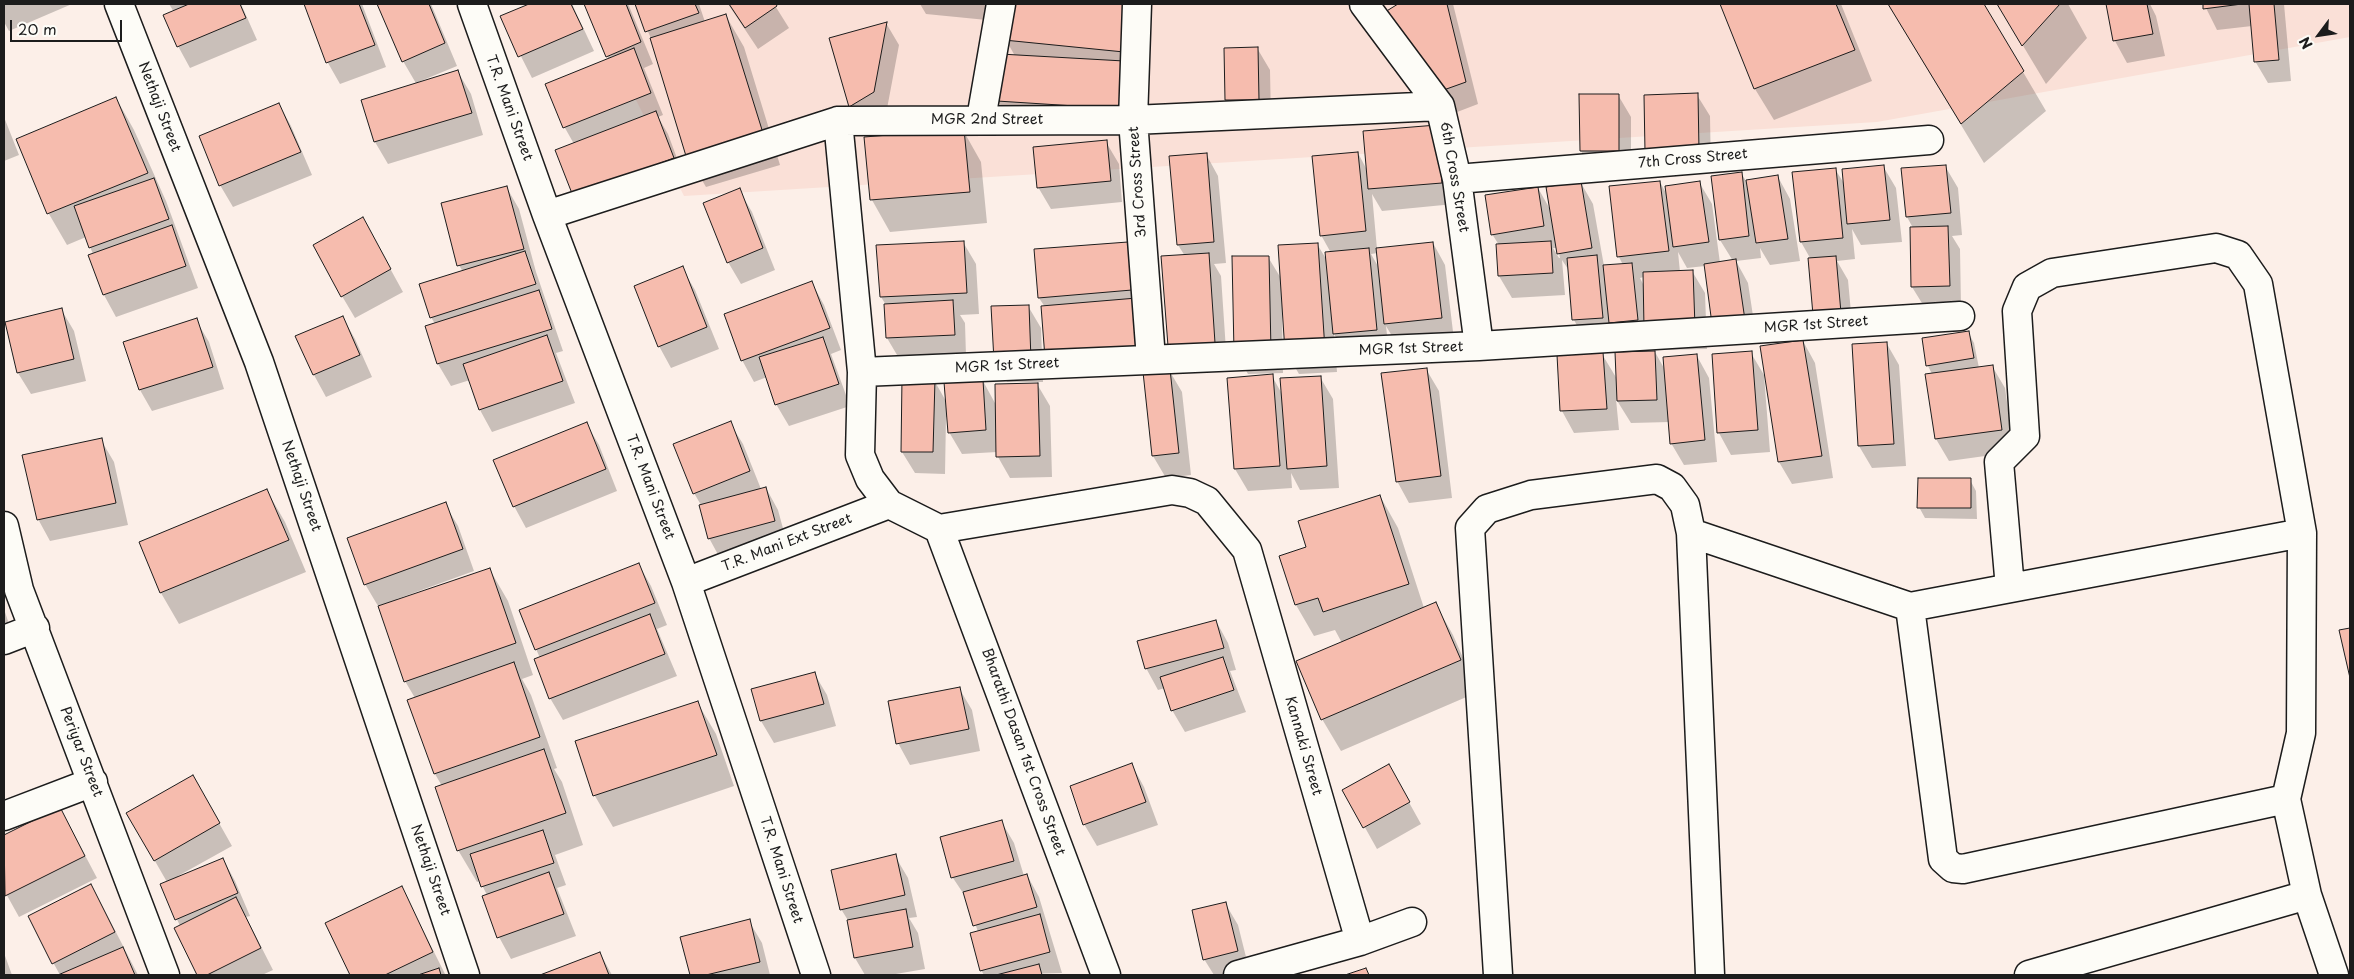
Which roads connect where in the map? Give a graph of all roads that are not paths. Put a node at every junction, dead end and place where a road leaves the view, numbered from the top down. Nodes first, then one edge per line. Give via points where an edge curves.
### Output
1 (119, 4) edge
2 (472, 4) edge
3 (1000, 4) edge
4 (1137, 4) edge
5 (1364, 4) edge
6 (1440, 106) junction
7 (981, 120) junction
8 (1133, 120) junction
9 (838, 121) junction
10 (1929, 140) dead end
11 (1457, 179) junction
12 (547, 215) junction
13 (1960, 316) dead end
14 (1479, 346) junction
15 (1151, 359) junction
16 (862, 372) junction
17 (889, 504) junction
18 (4, 526) edge
19 (939, 529) junction
20 (1691, 533) junction
21 (2302, 533) junction
22 (686, 582) junction
23 (2010, 588) junction
24 (1910, 607) junction
25 (35, 628) junction
26 (4, 640) edge
27 (93, 782) junction
28 (2286, 799) junction
29 (4, 816) edge
30 (2307, 895) junction
31 (1412, 922) dead end
32 (1360, 941) junction
33 (165, 975) edge
34 (465, 975) edge
35 (816, 975) edge
36 (1106, 975) edge
37 (1238, 975) edge
38 (1498, 975) edge
39 (1710, 975) edge
40 (2029, 975) edge
41 (2334, 975) edge

1 - 34 street, Nethaji Street via 259,362
2 - 12 street, T.R. Mani Street
3 - 7 street
4 - 8 street, 3rd Cross Street
5 - 6 street, 6th Cross Street
6 - 8 street, MGR 2nd Street
6 - 11 street, 6th Cross Street
7 - 8 street, MGR 2nd Street
7 - 9 street, MGR 2nd Street
8 - 15 street, 3rd Cross Street
9 - 12 street, MGR 2nd Street
9 - 16 street
10 - 11 street, 7th Cross Street
11 - 14 street, 6th Cross Street
12 - 22 street, T.R. Mani Street
13 - 14 street, MGR 1st Street
14 - 15 street, MGR 1st Street
15 - 16 street, MGR 1st Street
16 - 17 street via 860,455 870,479
17 - 19 street
17 - 22 street, T.R. Mani Ext Street
18 - 25 street, Periyar Street via 20,590
19 - 32 street, Kannaki Street via 1172,490 1190,493 1207,501 1247,550
19 - 36 street, Bharathi Dasan 1st Cross Street
20 - 24 street
20 - 38 street via 1685,505 1672,487 1657,479 1531,495 1487,509 1470,528
20 - 39 street
21 - 23 street
21 - 23 street via 2258,284 2238,255 2216,248 2052,273 2027,287 2017,311 2025,436 1999,462
21 - 28 street via 2301,733
22 - 35 street, T.R. Mani Street
23 - 24 street
24 - 28 street via 1943,859 1953,868 1963,869
25 - 26 street
25 - 27 street, Periyar Street
27 - 29 street
27 - 33 street, Periyar Street
28 - 30 street
30 - 40 street
30 - 41 street
31 - 32 street
32 - 37 street

